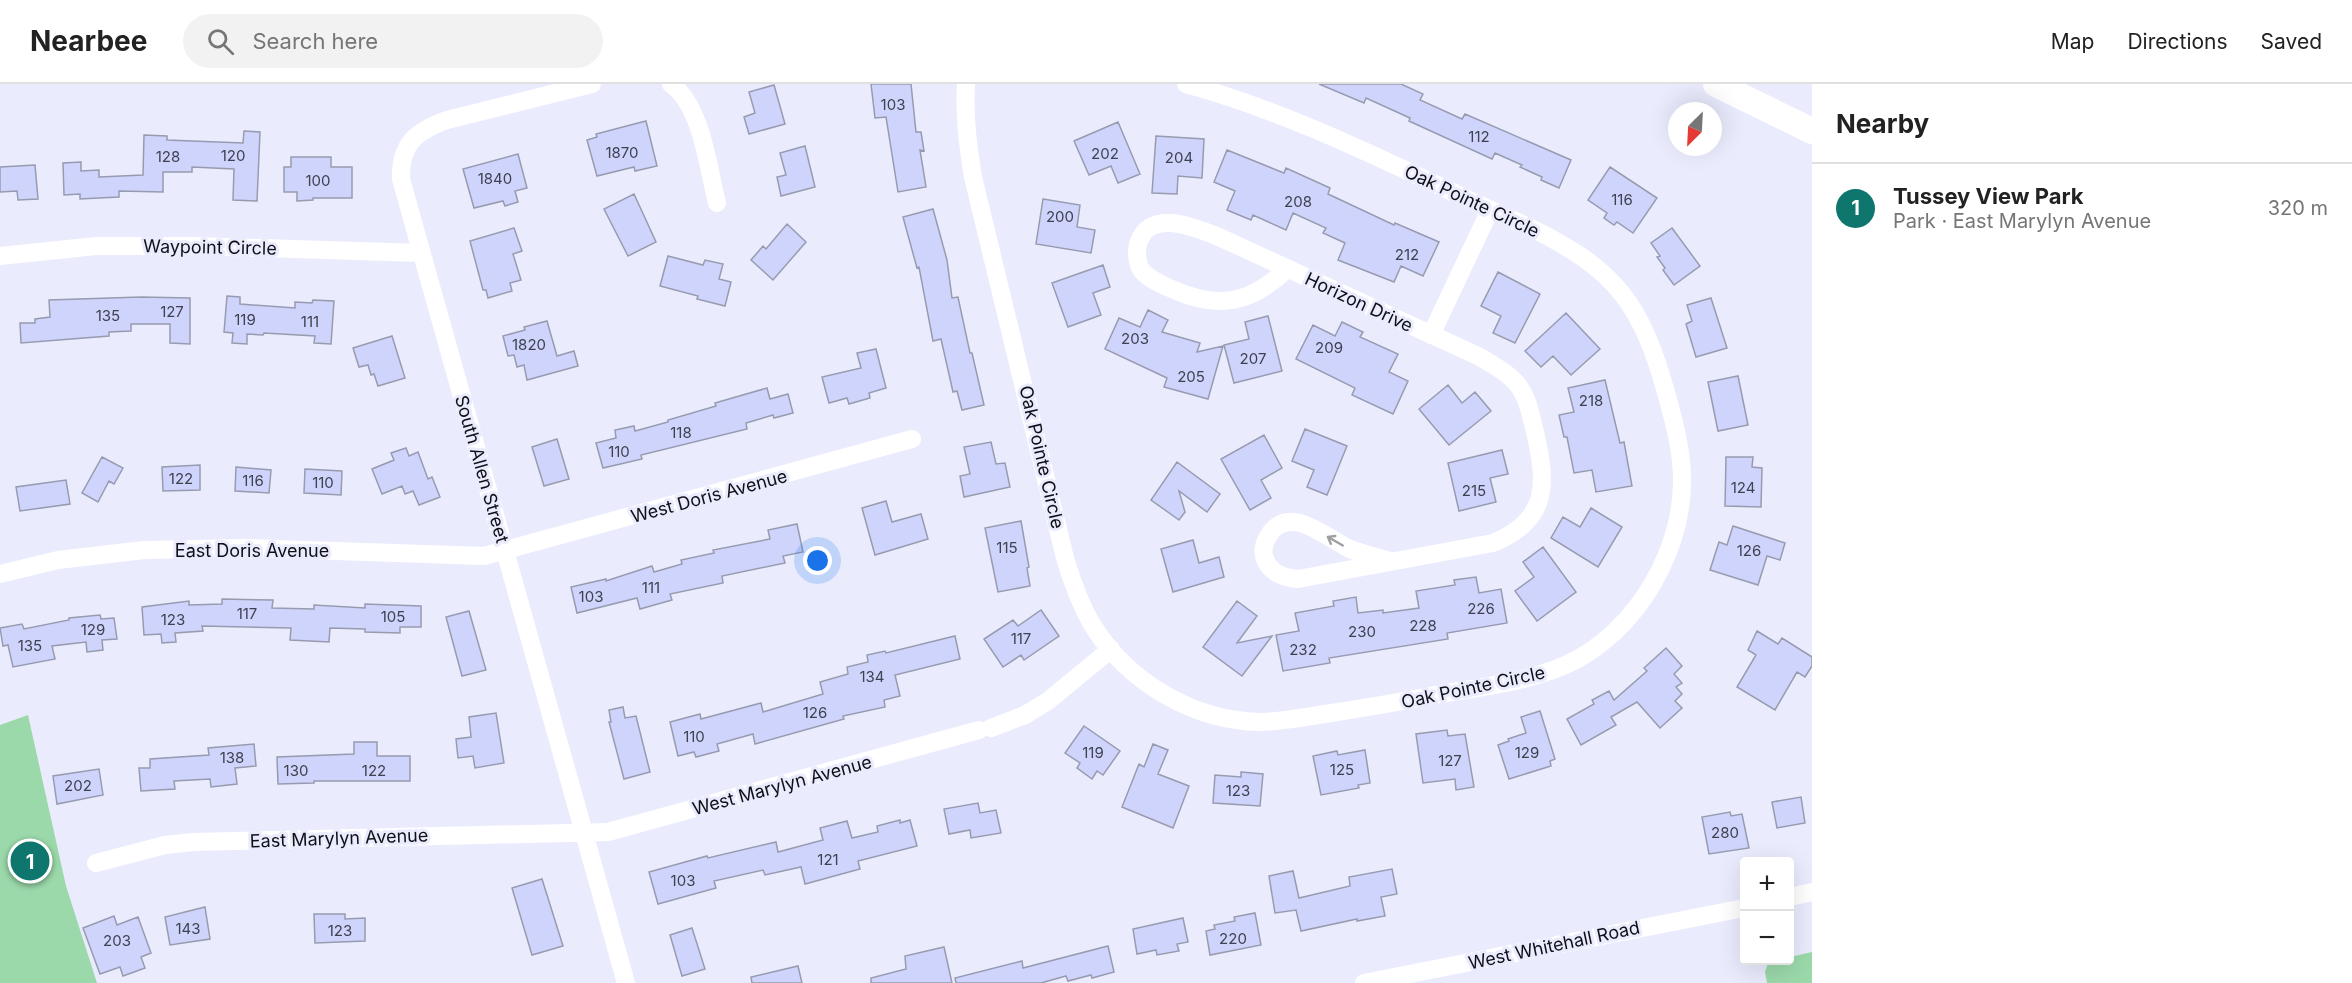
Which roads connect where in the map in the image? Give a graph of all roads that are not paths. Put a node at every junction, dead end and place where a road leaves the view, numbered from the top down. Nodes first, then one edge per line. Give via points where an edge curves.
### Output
1 (592, 84) edge
2 (671, 84) edge
3 (966, 84) edge
4 (1186, 84) edge
5 (1716, 84) edge
6 (1812, 131) edge
7 (717, 203) dead end
8 (1490, 210) junction
9 (421, 253) junction
10 (0, 256) edge
11 (1287, 269) junction
12 (1431, 335) junction
13 (912, 440) dead end
14 (505, 552) junction
15 (1390, 561) junction
16 (0, 574) edge
17 (1111, 649) junction
18 (584, 832) junction
19 (96, 863) dead end
20 (1812, 892) edge
21 (1794, 896) edge
22 (1740, 909) edge
23 (626, 983) edge
24 (1364, 983) edge

1 - 9 street, South Allen Street via 447,120 417,135 403,154 401,179
2 - 7 street via 691,105
3 - 17 street, Oak Pointe Circle via 968,145 974,177 1065,558 1091,623
4 - 8 street, Oak Pointe Circle via 1278,114
5 - 6 main road
8 - 12 street, Horizon Drive
8 - 17 street, Oak Pointe Circle via 1563,243 1589,260 1620,290 1652,345 1681,462 1681,502 1665,562 1622,624 1590,650 1552,671 1391,703 1264,722 1231,719 1177,701 1146,682
9 - 10 street, Waypoint Circle via 118,246
9 - 14 street, South Allen Street
11 - 11 street, Horizon Drive via 1252,295 1211,301 1185,295 1148,276 1138,264 1138,243 1146,231 1157,225 1175,223 1219,237
11 - 12 street, Horizon Drive
12 - 15 street, Horizon Drive via 1494,366 1519,386 1532,419 1543,483 1535,510 1511,536 1493,543
13 - 14 street, West Doris Avenue
14 - 16 street, East Doris Avenue via 484,556 248,548 144,550 58,560
14 - 18 street, South Allen Street
15 -> 15 street, Horizon Drive via 1362,554 1292,522 1274,529 1265,544 1267,564 1287,578
17 - 18 street, West Marylyn Avenue via 1026,715 608,832
18 - 19 street, East Marylyn Avenue via 193,842
18 - 23 street, South Allen Street
20 - 21 street
22 - 24 street, West Whitehall Road

